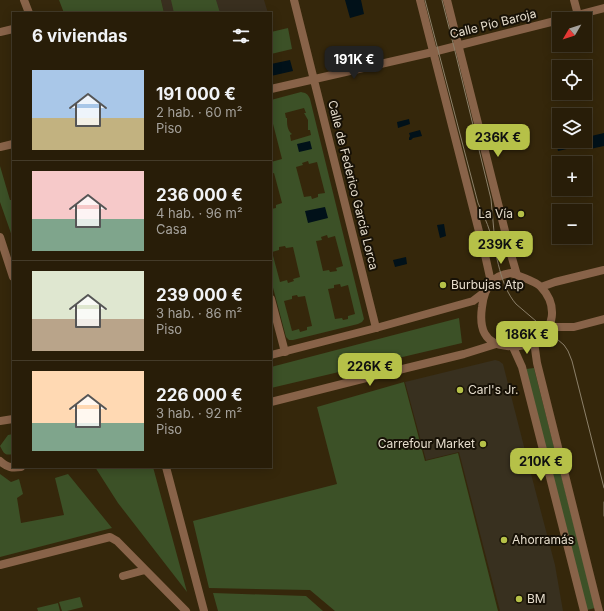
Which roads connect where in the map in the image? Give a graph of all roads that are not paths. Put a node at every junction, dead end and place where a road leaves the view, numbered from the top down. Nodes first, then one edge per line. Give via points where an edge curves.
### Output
1 (24, 0) edge
2 (294, 0) edge
3 (420, 0) edge
4 (448, 0) edge
5 (574, 0) edge
6 (604, 8) edge
7 (29, 12) edge
8 (577, 12) edge
9 (589, 12) edge
10 (552, 21) edge
11 (12, 29) edge
12 (0, 32) edge
13 (459, 45) junction
14 (433, 52) junction
15 (314, 79) junction
16 (272, 89) edge
17 (12, 144) edge
18 (0, 147) edge
19 (0, 237) edge
20 (604, 270) edge
21 (12, 274) edge
22 (517, 275) junction
23 (491, 282) junction
24 (541, 287) junction
25 (486, 291) junction
26 (272, 304) edge
27 (604, 319) edge
28 (549, 327) junction
29 (376, 328) junction
30 (534, 342) junction
31 (496, 344) junction
32 (514, 347) junction
33 (285, 352) junction
34 (272, 355) edge
35 (272, 402) edge
36 (12, 420) edge
37 (0, 421) edge
38 (0, 461) edge
39 (11, 468) joint
40 (166, 468) edge
41 (0, 471) edge
42 (0, 566) edge
43 (145, 570) junction
44 (123, 576) dead end
45 (186, 611) edge
46 (204, 611) edge
47 (584, 611) edge
48 (599, 611) edge

1 - 7 street
2 - 15 street, Calle de Federico García Lorca
3 - 14 street
4 - 13 street
5 - 8 street
6 - 9 street, Calle Pío Baroja
10 - 13 street, Calle Pío Baroja
11 - 12 street
13 - 14 street, Calle Pío Baroja
13 - 22 street
14 - 15 street, Calle Pío Baroja
14 - 23 street
15 - 16 street, Calle Pío Baroja
15 - 29 street, Calle de Federico García Lorca
17 - 18 street
19 - 21 street
20 - 24 street
22 - 23 street via 505,274
22 - 24 street
23 - 25 street
24 - 28 street via 551,306 552,317
25 - 29 street via 473,301
25 - 31 street via 483,299 482,326 487,338
26 - 33 street
27 - 28 street via 574,327
28 - 30 street
29 - 33 street
30 - 32 street
30 - 48 street via 537,363
31 - 32 street
31 - 35 street
32 - 47 street via 522,367
33 - 34 street
36 - 37 street
38 - 39 street
39 - 41 street
40 - 46 street
42 - 43 street via 110,538
43 - 44 street
43 - 45 street

